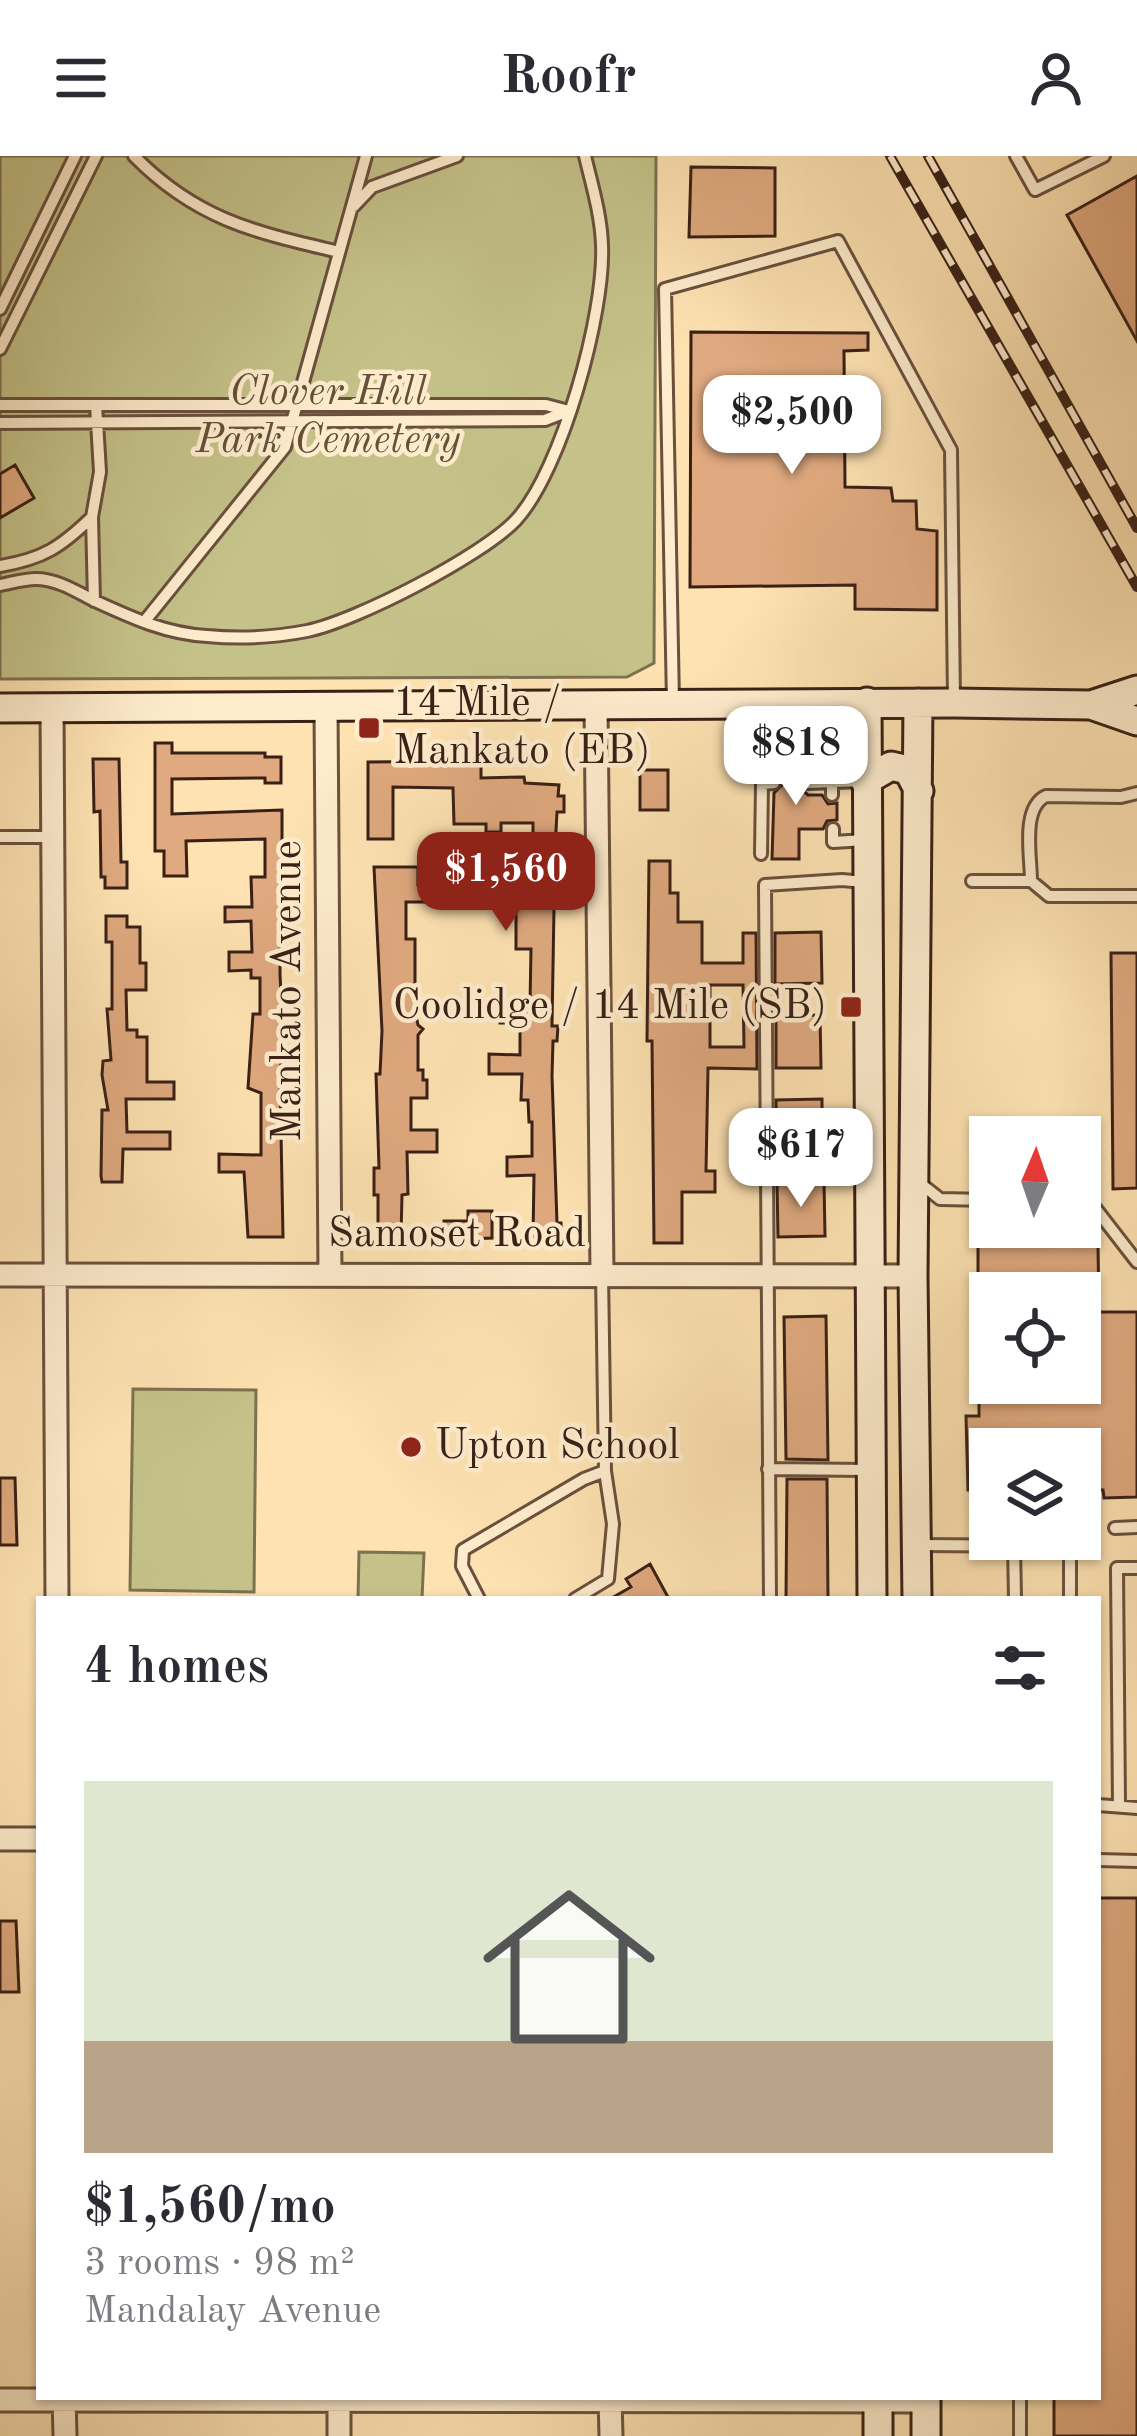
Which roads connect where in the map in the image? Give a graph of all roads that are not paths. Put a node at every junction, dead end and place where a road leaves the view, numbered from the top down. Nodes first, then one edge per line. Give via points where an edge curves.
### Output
1 (75, 156) edge
2 (96, 156) edge
3 (134, 156) edge
4 (365, 156) edge
5 (457, 156) edge
6 (585, 156) edge
7 (1016, 156) edge
8 (1104, 156) edge
9 (352, 208) junction
10 (339, 252) junction
11 (0, 309) edge
12 (0, 349) edge
13 (0, 405) edge
14 (97, 405) junction
15 (299, 405) junction
16 (568, 411) junction
17 (295, 421) junction
18 (97, 423) junction
19 (0, 424) edge
20 (92, 517) junction
21 (35, 560) junction
22 (0, 566) edge
23 (38, 578) junction
24 (0, 585) edge
25 (94, 601) junction
26 (144, 622) junction
27 (1137, 690) edge
28 (868, 702) junction
29 (822, 703) junction
30 (919, 703) junction
31 (954, 703) junction
32 (758, 704) junction
33 (673, 705) junction
34 (1091, 705) junction
35 (596, 706) junction
36 (0, 708) edge
37 (52, 708) junction
38 (326, 708) junction
39 (1137, 721) edge
40 (866, 782) junction
41 (808, 783) dead end
42 (832, 789) junction
43 (919, 791) junction
44 (1137, 793) edge
45 (832, 830) dead end
46 (0, 837) edge
47 (52, 838) junction
48 (866, 840) junction
49 (761, 854) dead end
50 (1031, 880) junction
51 (972, 881) dead end
52 (866, 882) junction
53 (1137, 896) edge
54 (870, 1179) junction
55 (914, 1179) junction
56 (969, 1200) edge
57 (1101, 1216) edge
58 (1137, 1262) edge
59 (602, 1273) junction
60 (329, 1274) junction
61 (0, 1275) edge
62 (56, 1275) junction
63 (766, 1275) junction
64 (870, 1275) junction
65 (913, 1276) junction
66 (768, 1468) junction
67 (871, 1470) junction
68 (605, 1472) junction
69 (1137, 1527) edge
70 (1115, 1528) dead end
71 (872, 1544) junction
72 (917, 1545) junction
73 (969, 1545) edge
74 (1014, 1560) edge
75 (1070, 1560) edge
76 (1137, 1568) edge
77 (57, 1596) edge
78 (477, 1596) edge
79 (580, 1596) edge
80 (770, 1596) edge
81 (872, 1596) edge
82 (917, 1596) edge
83 (1015, 1596) edge
84 (1070, 1596) edge
85 (1101, 1805) edge
86 (1119, 1805) junction
87 (1137, 1808) edge
88 (0, 1839) edge
89 (36, 1839) edge
90 (1101, 1861) edge
91 (1137, 1861) edge
92 (36, 2399) edge
93 (0, 2400) edge
94 (64, 2400) edge
95 (339, 2400) edge
96 (610, 2400) edge
97 (878, 2400) edge
98 (926, 2400) edge
99 (1020, 2400) edge
100 (64, 2436) edge
101 (339, 2436) edge
102 (611, 2436) edge
103 (878, 2436) edge
104 (926, 2436) edge
105 (1020, 2436) edge

1 - 11 lane
2 - 12 lane
3 - 10 lane via 222,221
4 - 9 lane
5 - 9 lane via 372,187
6 - 16 lane via 602,280
7 - 8 lane via 1035,190
9 - 10 lane
10 - 15 lane
13 - 14 lane
14 - 15 lane
14 - 18 lane
15 - 16 lane
15 - 17 lane
16 - 17 lane via 545,420
16 - 26 lane via 542,483 516,520 412,585 312,630 277,635 209,637
17 - 18 lane
17 - 26 lane via 285,447
18 - 19 lane
18 - 20 lane
20 - 21 lane
20 - 25 lane
21 - 22 lane
21 - 23 lane
23 - 24 lane
23 - 25 lane
25 - 26 lane
27 - 34 main road
28 - 29 main road
28 - 30 main road
28 - 40 main road
29 - 32 main road
29 - 42 lane via 815,753
30 - 31 main road
30 - 43 main road
31 - 33 lane via 951,450 838,241 665,290
31 - 34 main road
32 - 33 main road
32 - 49 lane via 768,783
33 - 35 main road
34 - 39 main road
35 - 38 main road
35 - 59 street
36 - 37 main road
37 - 38 main road
37 - 47 street
38 - 60 street, Mankato Avenue
40 - 42 lane
40 - 43 main road via 891,766 908,770
40 - 48 main road
41 - 42 lane
43 - 55 main road
44 - 50 lane via 1038,799
45 - 48 lane via 833,842
46 - 47 lane
47 - 62 street
48 - 52 main road
50 - 51 lane
50 - 53 lane via 1049,896
52 - 54 main road
52 - 63 lane via 765,885
54 - 55 main road via 895,1200 904,1199
54 - 64 main road
55 - 56 lane via 940,1199
55 - 65 main road
57 - 58 lane
59 - 60 street, Samoset Road
59 - 63 street, Samoset Road
59 - 68 lane
60 - 62 street, Samoset Road
61 - 62 street, Samoset Road
62 - 77 street
63 - 64 street, Samoset Road
63 - 66 lane
64 - 65 street, Samoset Road
64 - 67 main road
65 - 72 main road
66 - 67 lane
66 - 80 lane
67 - 71 main road
68 - 78 lane via 463,1550 461,1566
68 - 79 lane via 613,1525 608,1579
69 - 70 lane
71 - 72 main road
71 - 81 main road
72 - 73 lane
72 - 82 main road
74 - 83 lane
75 - 84 lane
76 - 86 lane via 1117,1568
85 - 86 lane
86 - 87 lane
88 - 89 street
90 - 91 lane
92 - 93 street
94 - 100 street
95 - 101 street
96 - 102 street
97 - 103 main road
98 - 104 main road
99 - 105 lane

